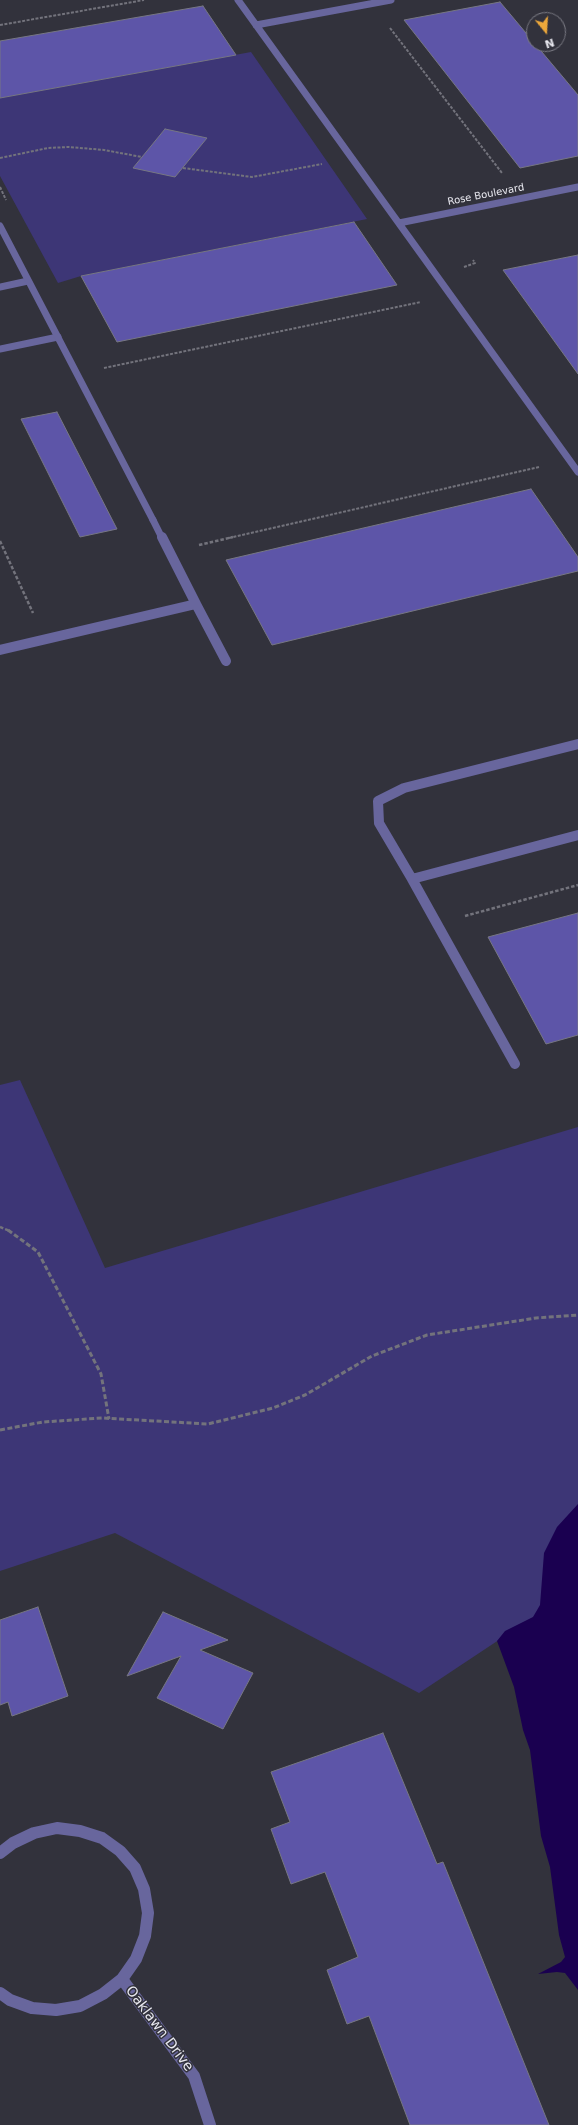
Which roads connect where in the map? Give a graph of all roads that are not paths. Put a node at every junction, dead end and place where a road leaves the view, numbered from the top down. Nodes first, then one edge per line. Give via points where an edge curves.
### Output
1 (238, 0) edge
2 (391, 0) edge
3 (256, 25) junction
4 (578, 187) edge
5 (399, 223) junction
6 (0, 226) edge
7 (28, 281) junction
8 (0, 287) edge
9 (58, 337) junction
10 (0, 349) edge
11 (578, 472) edge
12 (196, 604) junction
13 (0, 650) edge
14 (226, 661) dead end
15 (578, 744) edge
16 (578, 835) edge
17 (412, 879) junction
18 (516, 1064) dead end
19 (0, 1853) edge
20 (122, 1979) junction
21 (0, 1993) edge
22 (210, 2125) edge

1 - 3 street
2 - 3 street
3 - 5 street
4 - 5 street, Rose Boulevard
5 - 11 street
6 - 7 street
7 - 8 street
7 - 9 street
9 - 10 street
9 - 12 street
12 - 13 street
12 - 14 street
15 - 17 street via 404,788 378,801 379,823
16 - 17 street
17 - 18 street
19 - 20 street, Oaklawn Drive via 13,1843 34,1833 57,1828 80,1831 102,1838 120,1851 135,1868 144,1889 148,1913 136,1959
20 - 21 street, Oaklawn Drive via 103,1994 80,2006 56,2010 32,2008 10,2000
20 - 22 street, Oaklawn Drive via 194,2076

